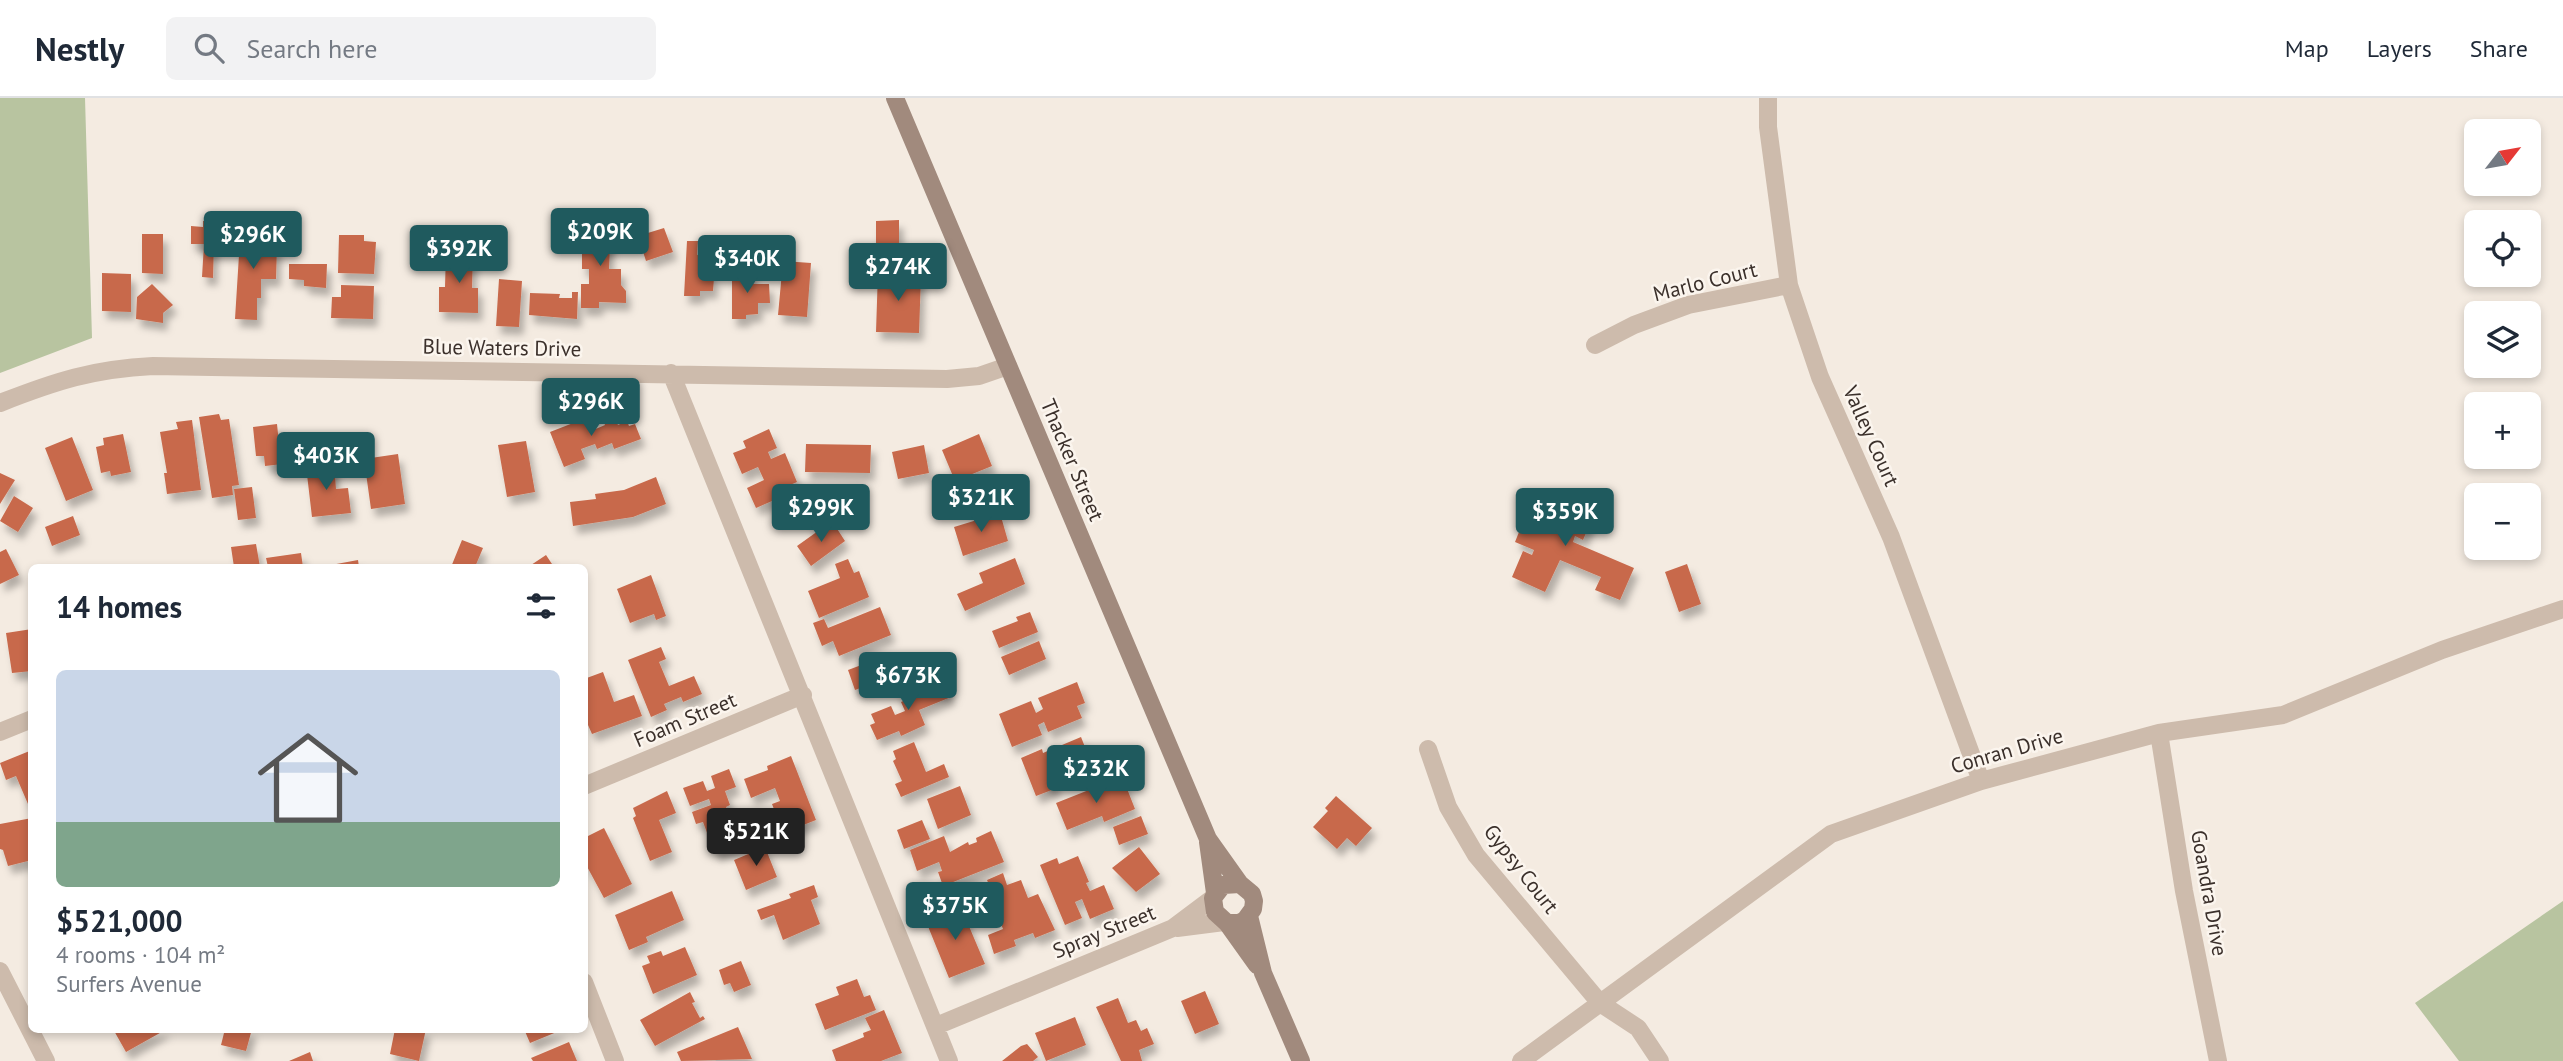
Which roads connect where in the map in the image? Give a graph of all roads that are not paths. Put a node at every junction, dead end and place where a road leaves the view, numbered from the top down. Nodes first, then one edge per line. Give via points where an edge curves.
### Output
1 (895, 98) edge
2 (1768, 98) edge
3 (1789, 285) junction
4 (1595, 345) dead end
5 (1007, 366) junction
6 (671, 373) junction
7 (0, 403) edge
8 (2563, 608) edge
9 (803, 695) junction
10 (28, 721) edge
11 (0, 732) edge
12 (2159, 733) junction
13 (1428, 749) dead end
14 (1980, 781) junction
15 (588, 784) edge
16 (1208, 839) junction
17 (1240, 884) junction
18 (1214, 896) junction
19 (1249, 916) junction
20 (1226, 922) junction
21 (1173, 928) junction
22 (0, 971) edge
23 (1264, 973) junction
24 (588, 992) edge
25 (1600, 1003) junction
26 (28, 1026) edge
27 (936, 1026) junction
28 (32, 1033) edge
29 (46, 1061) edge
30 (615, 1061) edge
31 (949, 1061) edge
32 (1301, 1061) edge
33 (1521, 1061) edge
34 (1660, 1061) edge
35 (2218, 1061) edge

1 - 5 street, Thacker Street
2 - 3 street, Valley Court
3 - 4 street, Marlo Court via 1688,306
3 - 14 street, Valley Court via 1820,377 1891,537
5 - 6 street, Blue Waters Drive via 964,379
5 - 16 street, Thacker Street
6 - 7 street, Blue Waters Drive via 153,366 87,373
6 - 9 street
8 - 12 street, Conran Drive via 2430,655 2283,715
9 - 15 street, Foam Street
9 - 27 street
10 - 11 street
12 - 14 street, Conran Drive
12 - 35 street, Goandra Drive
13 - 25 street, Gypsy Court via 1448,807 1476,855
14 - 25 street, Conran Drive via 1831,834
16 - 17 street, Thacker Street
16 - 18 street, Thacker Street
17 - 18 street via 1229,883
17 - 19 street via 1254,901
18 - 20 street via 1215,912
18 - 21 street, Spray Street
19 - 20 street via 1239,923
19 - 23 street
20 - 21 street, Spray Street
20 - 23 street
21 - 27 street, Spray Street
22 - 26 street
23 - 32 street
24 - 30 street
25 - 33 street, Conran Drive
25 - 34 street, Gypsy Court via 1639,1028
27 - 31 street
28 - 29 street

